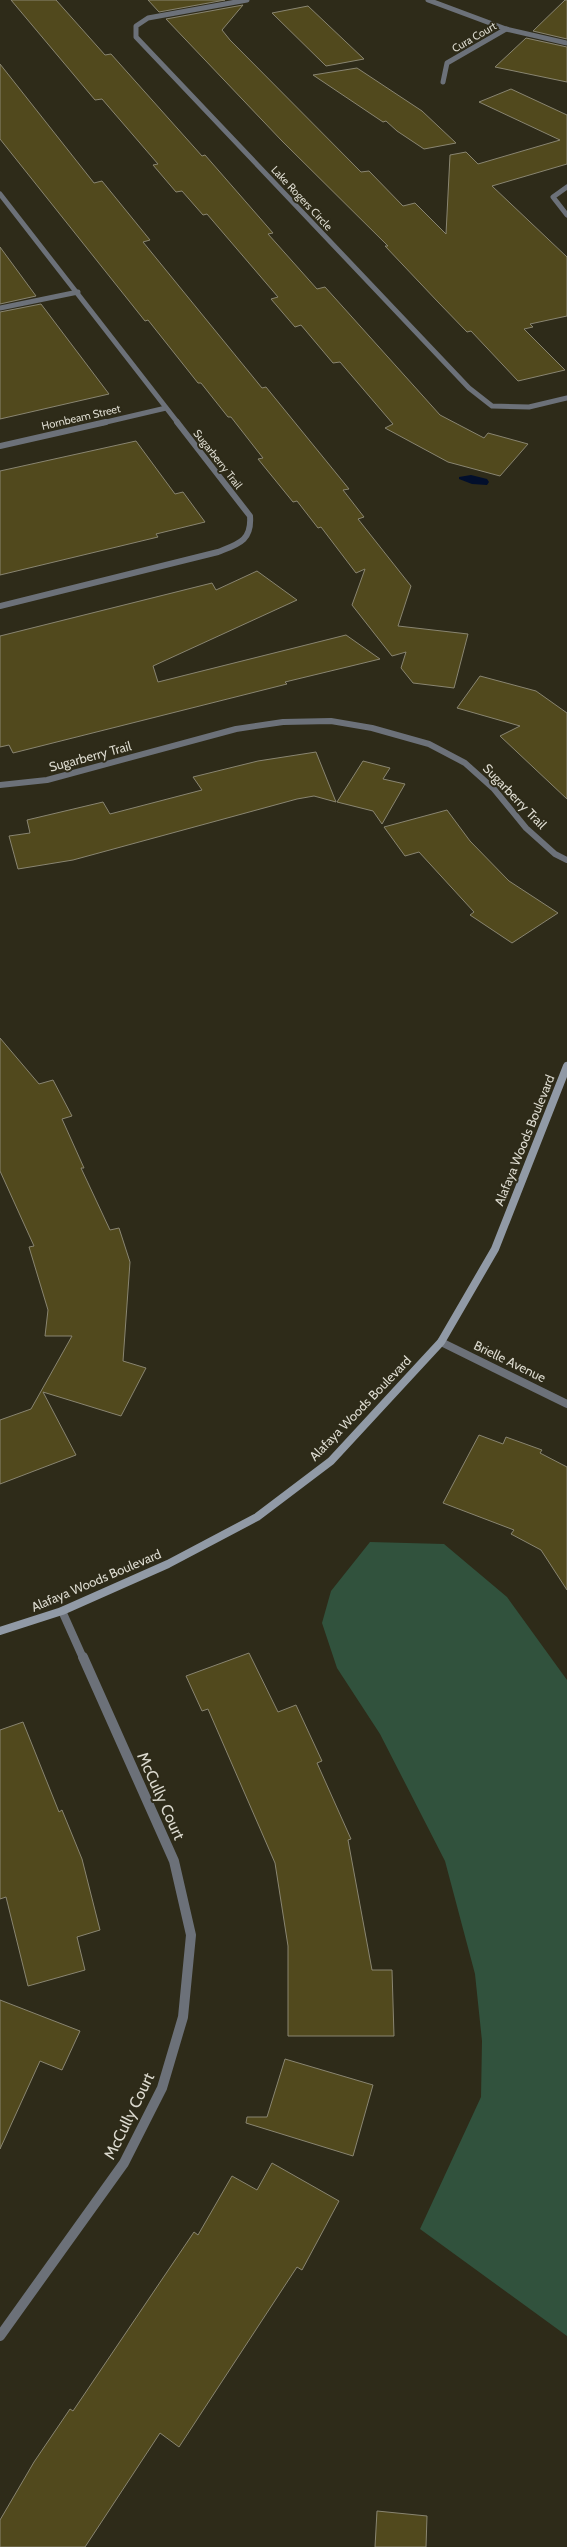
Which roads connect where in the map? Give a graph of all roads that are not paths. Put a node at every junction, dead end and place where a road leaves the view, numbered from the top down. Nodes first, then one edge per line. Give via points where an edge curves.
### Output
1 (247, 0) edge
2 (428, 0) edge
3 (506, 29) junction
4 (567, 43) edge
5 (443, 82) dead end
6 (567, 187) edge
7 (0, 194) edge
8 (567, 215) edge
9 (78, 292) junction
10 (0, 308) edge
11 (567, 398) edge
12 (166, 408) junction
13 (0, 446) edge
14 (0, 606) edge
15 (0, 785) edge
16 (567, 860) edge
17 (567, 1066) edge
18 (441, 1342) junction
19 (567, 1404) edge
20 (62, 1610) junction
21 (0, 1631) edge
22 (0, 2336) edge

1 - 11 street, Lake Rogers Circle via 148,18 136,26 136,37 469,388 492,406 529,407
2 - 3 street
3 - 4 street
3 - 5 street, Cura Court via 448,63
6 - 8 street via 553,197
7 - 9 street, Sugarberry Trail
9 - 10 street
9 - 12 street, Sugarberry Trail
12 - 13 street, Hornbeam Street
12 - 14 street, Sugarberry Trail via 250,516 251,529 242,542 218,552
15 - 16 street, Sugarberry Trail via 46,780 236,729 283,722 331,720 429,744 465,763 494,789 526,828 556,854
17 - 18 street, Alafaya Woods Boulevard via 495,1249
18 - 19 street, Brielle Avenue
18 - 20 street, Alafaya Woods Boulevard via 331,1461 257,1517 168,1564
20 - 21 street, Alafaya Woods Boulevard
20 - 22 street, McCully Court via 174,1861 191,1935 183,2017 162,2088 124,2163

